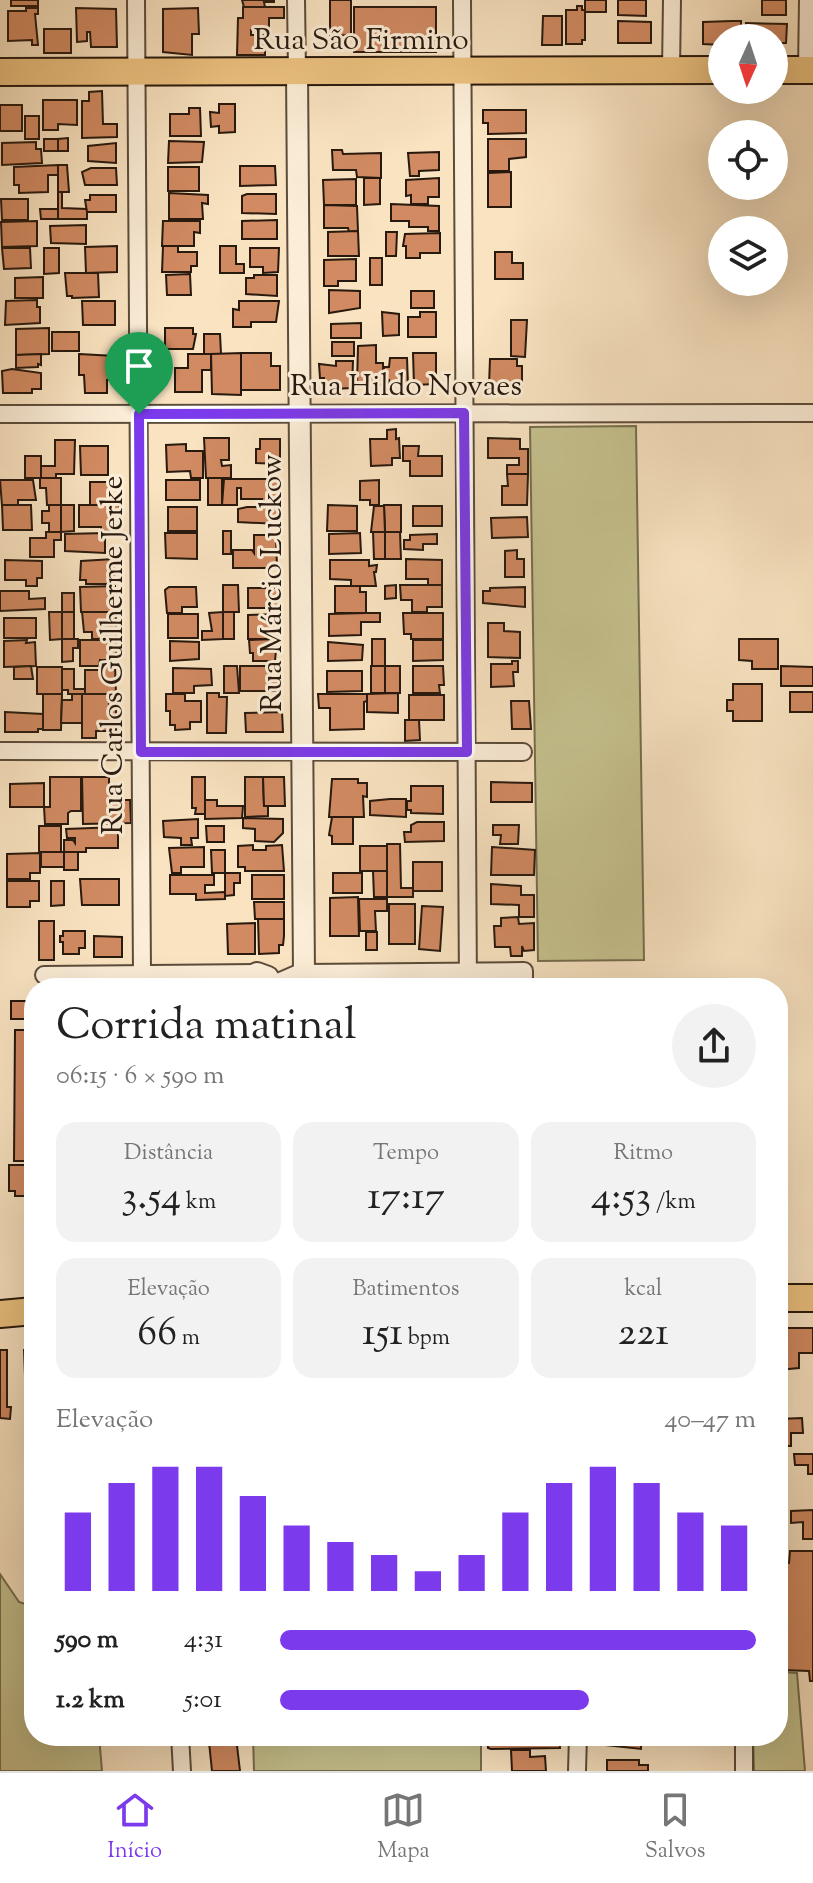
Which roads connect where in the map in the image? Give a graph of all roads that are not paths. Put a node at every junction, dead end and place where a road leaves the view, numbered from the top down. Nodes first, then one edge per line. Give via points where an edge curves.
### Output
1 (136, 0) edge
2 (296, 0) edge
3 (462, 0) edge
4 (672, 0) edge
5 (808, 0) edge
6 (671, 70) junction
7 (708, 70) edge
8 (788, 70) edge
9 (810, 70) edge
10 (297, 71) junction
11 (462, 71) junction
12 (0, 72) edge
13 (136, 72) junction
14 (300, 413) junction
15 (464, 413) junction
16 (813, 413) edge
17 (0, 414) edge
18 (139, 414) junction
19 (0, 751) edge
20 (141, 752) junction
21 (303, 752) junction
22 (467, 752) junction
23 (523, 752) dead end
24 (257, 973) junction
25 (304, 973) junction
26 (142, 974) junction
27 (44, 975) dead end
28 (248, 978) edge
29 (269, 978) edge
30 (293, 978) edge
31 (421, 978) edge
32 (468, 978) edge
33 (480, 978) edge
34 (524, 978) edge
35 (788, 1298) edge
36 (813, 1298) edge
37 (24, 1312) edge
38 (0, 1314) edge
39 (181, 1746) edge
40 (578, 1746) edge
41 (744, 1746) edge
42 (182, 1771) edge
43 (577, 1771) edge
44 (744, 1771) edge

1 - 13 street, Rua Carlos Guilherme Jerke
2 - 10 street, Rua Márcio Luckow
3 - 11 street
4 - 6 street
5 - 9 street
6 - 7 main road, Rua São Firmino
6 - 11 main road, Rua São Firmino
8 - 9 main road
10 - 11 main road, Rua São Firmino
10 - 13 main road, Rua São Firmino
10 - 14 street, Rua Márcio Luckow
11 - 15 street
12 - 13 main road, Rua São Firmino
13 - 18 street, Rua Carlos Guilherme Jerke
14 - 15 street, Rua Hildo Novaes
14 - 18 street, Rua Hildo Novaes
14 - 21 street, Rua Márcio Luckow
15 - 16 street, Rua Hildo Novaes
15 - 22 street
17 - 18 street, Rua Hildo Novaes
18 - 20 street, Rua Carlos Guilherme Jerke
19 - 20 street
20 - 21 street
20 - 26 street, Rua Carlos Guilherme Jerke
21 - 22 street
21 - 25 street, Rua Márcio Luckow
22 - 23 street
22 - 32 street
24 - 26 street
24 - 28 street
24 - 29 street
25 - 30 street
25 - 31 street
26 - 27 street
33 - 34 street via 524,971
35 - 36 main road
37 - 38 main road
39 - 42 street
40 - 43 street
41 - 44 street

